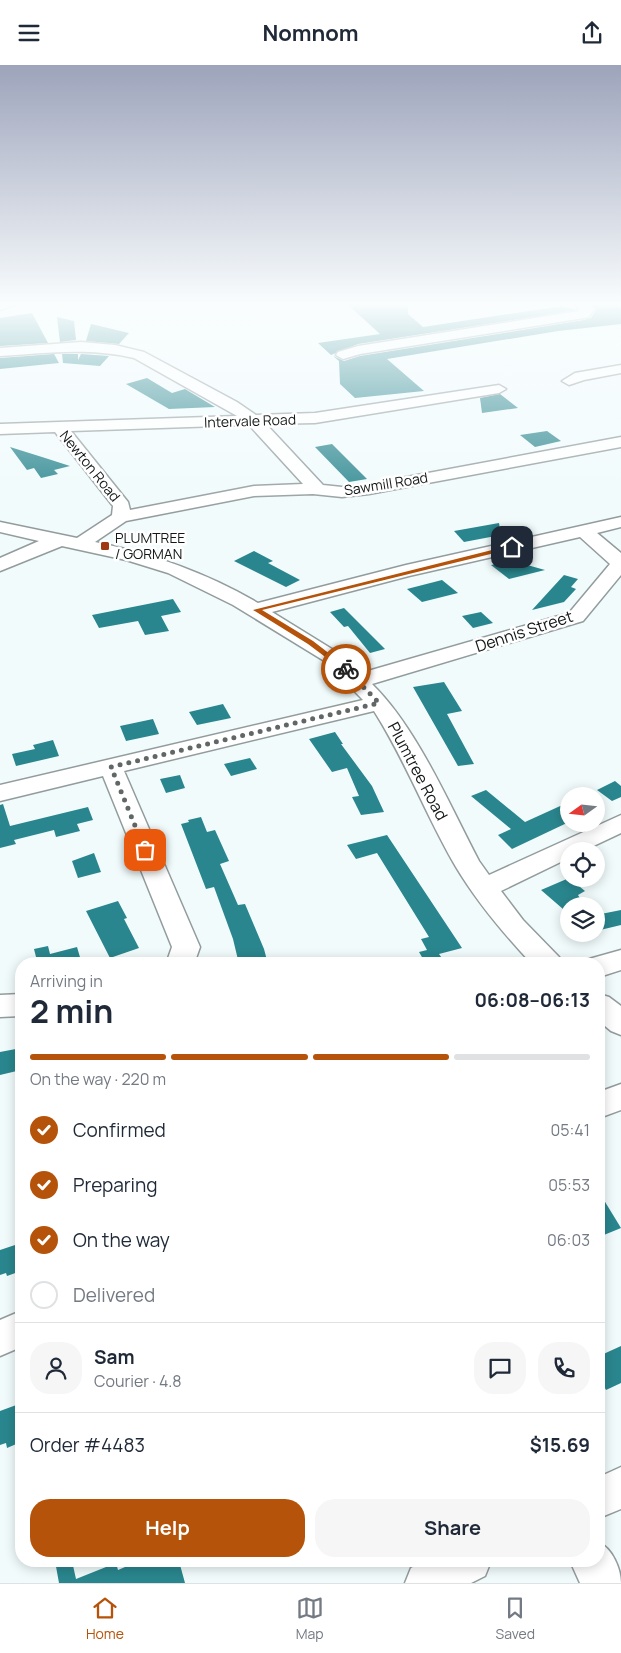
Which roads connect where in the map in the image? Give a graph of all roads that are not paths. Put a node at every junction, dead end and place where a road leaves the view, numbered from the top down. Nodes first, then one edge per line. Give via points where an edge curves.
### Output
1 (174, 374) edge
2 (593, 374) edge
3 (569, 381) dead end
4 (499, 389) dead end
5 (254, 421) junction
6 (59, 427) junction
7 (0, 429) edge
8 (621, 442) edge
9 (318, 490) junction
10 (120, 517) junction
11 (621, 522) edge
12 (0, 527) edge
13 (583, 530) junction
14 (71, 542) junction
15 (0, 565) edge
16 (256, 610) junction
17 (358, 681) junction
18 (379, 703) junction
19 (111, 767) junction
20 (0, 793) edge
21 (621, 823) edge
22 (484, 888) junction
23 (182, 957) edge
24 (542, 957) edge
25 (621, 960) edge
26 (605, 964) edge
27 (15, 1005) edge
28 (0, 1006) edge
29 (605, 1010) edge
30 (621, 1023) edge
31 (621, 1097) edge
32 (605, 1103) edge
33 (15, 1331) edge
34 (0, 1337) edge
35 (621, 1487) edge
36 (605, 1495) edge
37 (458, 1567) edge
38 (594, 1567) edge
39 (426, 1583) edge
40 (603, 1583) edge

1 - 5 street via 232,405
2 - 3 street
4 - 5 street, Intervale Road via 346,415
5 - 6 street, Intervale Road
5 - 9 street
6 - 7 street, Newton Road
6 - 10 street, Newton Road via 122,506
8 - 9 street, Sawmill Road via 370,489
9 - 10 street, Sawmill Road via 254,491
10 - 14 street, Newton Road
11 - 13 street
12 - 14 street, Plumtree Road
13 - 16 street
13 - 17 street, Dennis Street via 621,563 576,617
14 - 15 street, Newton Road via 45,545
14 - 16 street, Plumtree Road via 176,569
16 - 17 street, Plumtree Road via 322,650
17 - 18 street, Plumtree Road
18 - 19 street
18 - 22 street, Plumtree Road via 399,732 468,865
19 - 20 street
19 - 23 street via 186,947
21 - 22 street
22 - 24 street, Plumtree Road via 513,927
25 - 26 street
27 - 28 street
29 - 30 street
31 - 32 street
33 - 34 street
35 - 36 street
37 - 39 street
38 - 40 street

